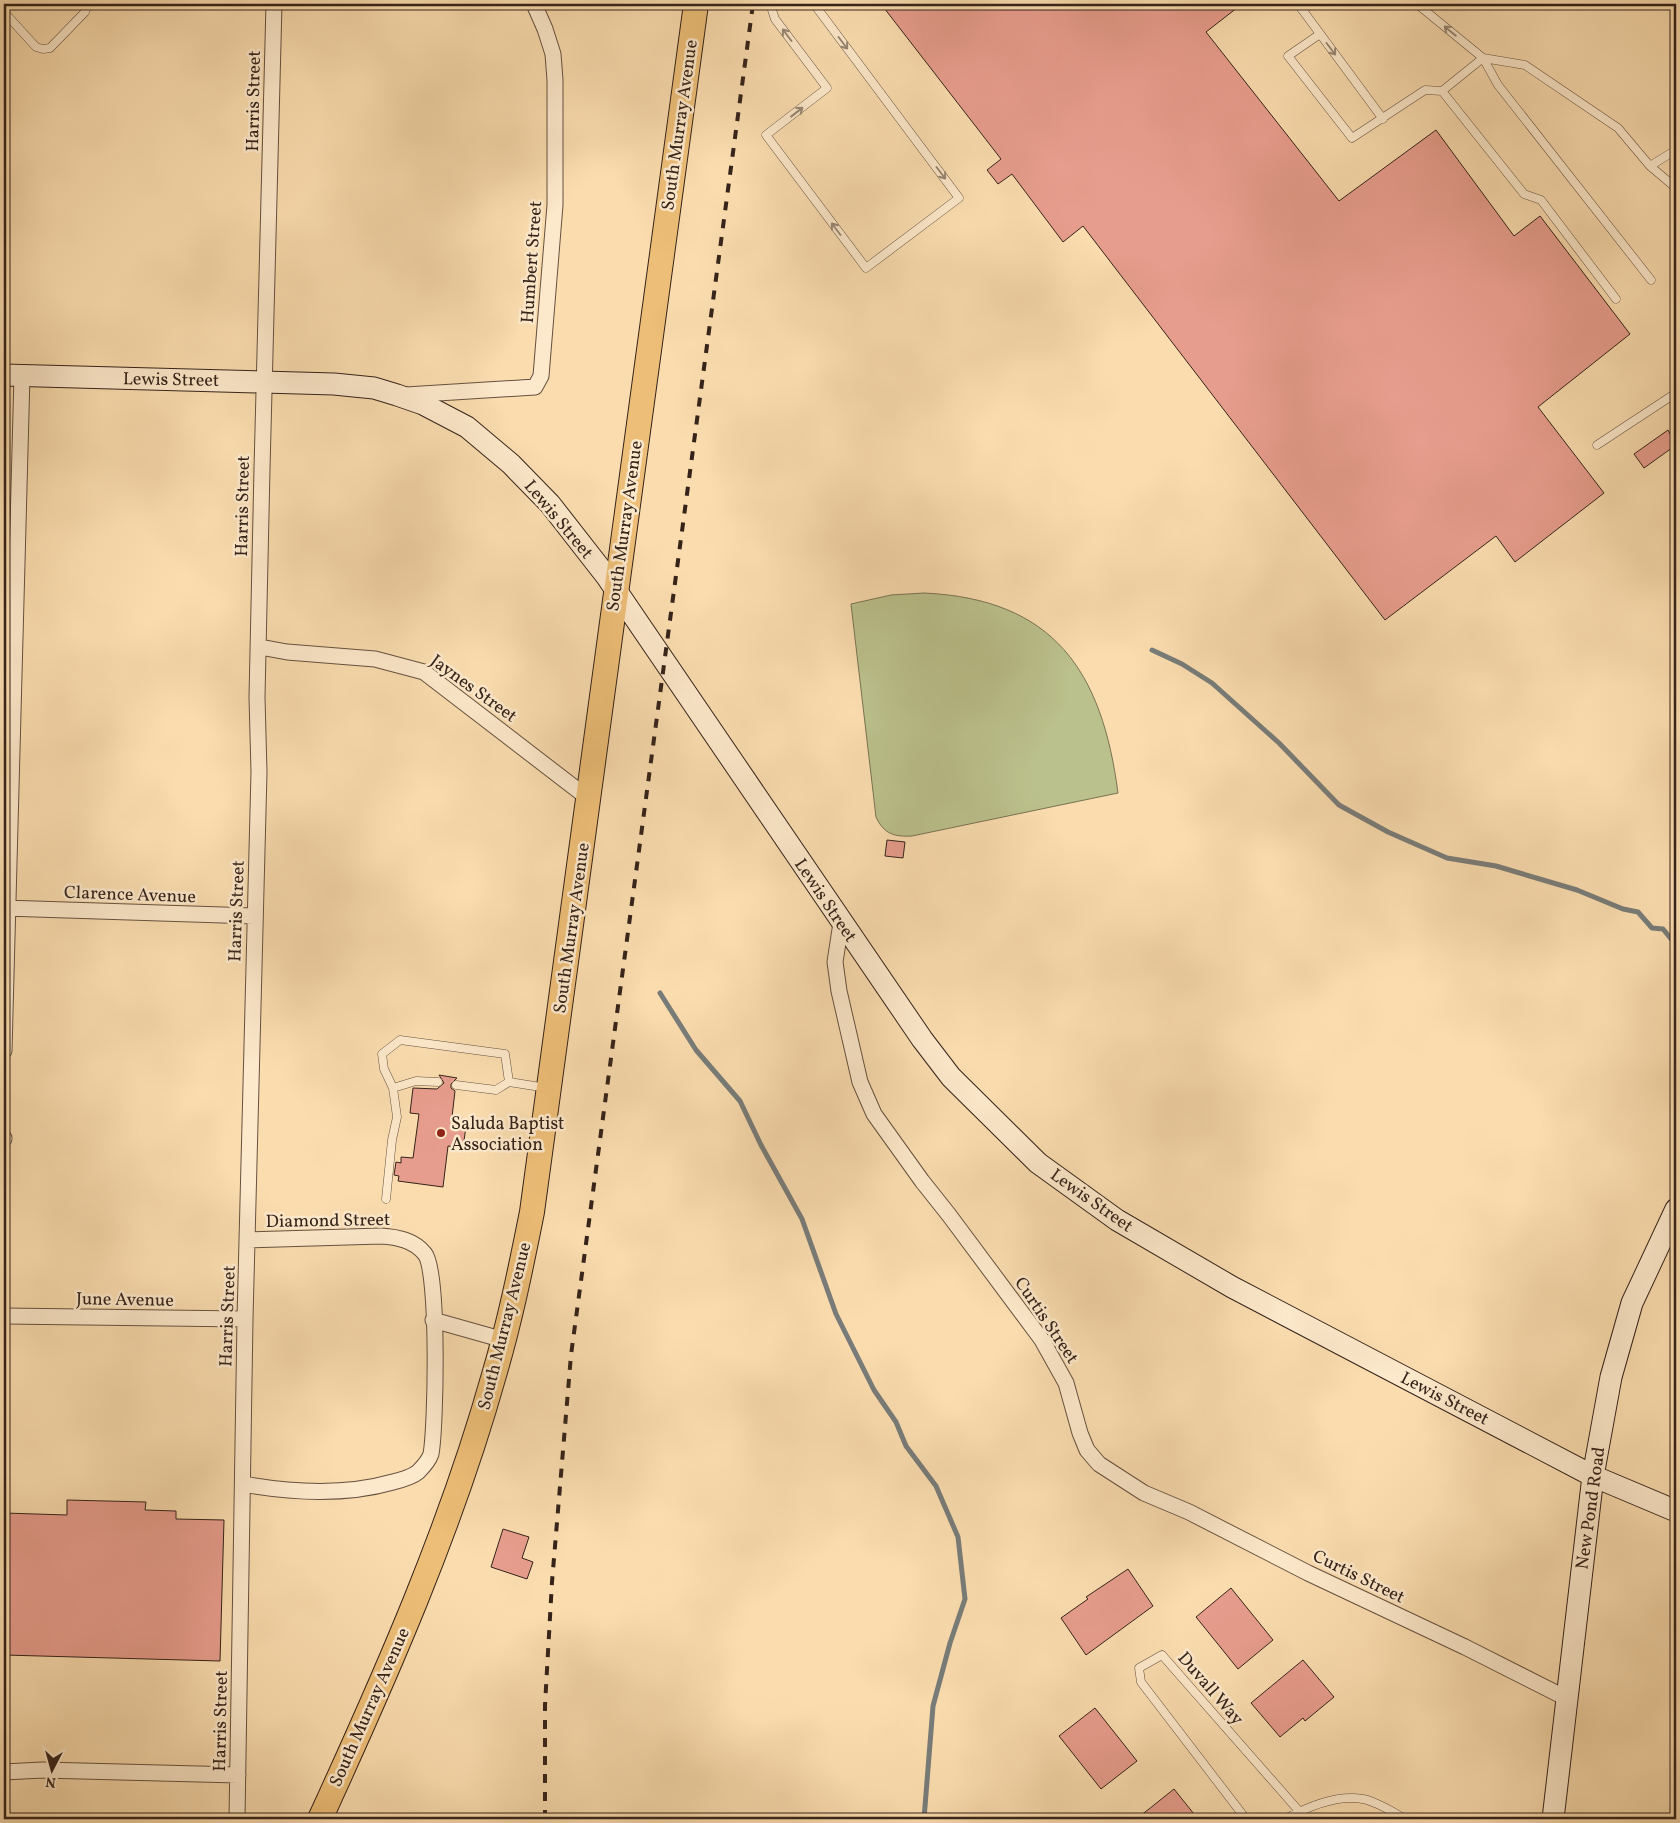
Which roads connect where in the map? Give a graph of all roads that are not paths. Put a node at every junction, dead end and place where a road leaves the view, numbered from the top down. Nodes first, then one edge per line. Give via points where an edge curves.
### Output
1 (88, 4) edge
2 (274, 4) edge
3 (534, 4) edge
4 (696, 4) edge
5 (773, 4) edge
6 (814, 4) edge
7 (1312, 4) edge
8 (1417, 4) edge
9 (1300, 7) edge
10 (4, 12) edge
11 (1320, 34) junction
12 (1483, 58) junction
13 (1442, 91) junction
14 (1384, 119) junction
15 (1676, 150) edge
16 (1650, 166) junction
17 (1676, 188) edge
18 (1651, 280) dead end
19 (1616, 299) dead end
20 (13, 375) edge
21 (264, 381) junction
22 (1676, 393) edge
23 (397, 395) junction
24 (1597, 445) dead end
25 (616, 590) junction
26 (260, 647) junction
27 (588, 798) junction
28 (6, 908) edge
29 (254, 916) junction
30 (841, 923) junction
31 (4, 1051) edge
32 (438, 1082) dead end
33 (509, 1082) junction
34 (456, 1085) dead end
35 (392, 1088) junction
36 (549, 1088) junction
37 (386, 1199) dead end
38 (1676, 1209) edge
39 (248, 1240) junction
40 (4, 1316) edge
41 (245, 1319) junction
42 (433, 1320) junction
43 (504, 1340) junction
44 (1593, 1476) junction
45 (243, 1484) junction
46 (1676, 1511) edge
47 (1566, 1698) junction
48 (4, 1772) edge
49 (238, 1775) junction
50 (1299, 1811) junction
51 (237, 1819) edge
52 (320, 1819) edge
53 (1246, 1819) edge
54 (1285, 1819) edge
55 (1405, 1819) edge
56 (1553, 1819) edge

1 - 10 lane via 85,12 50,48 43,49 36,47
2 - 21 street, Harris Street
3 - 23 street, Humbert Street via 553,54 555,80 554,205 541,376 535,387
4 - 25 main road, South Murray Avenue
6 -> 5 lane via 959,198 866,268 766,135 827,88 775,19
7 - 9 lane
12 -> 8 lane
9 - 11 lane
11 -> 14 lane
11 - 14 lane via 1288,56 1352,138
12 - 13 lane
12 - 16 lane via 1525,65 1618,128
12 - 18 lane via 1498,85
13 - 14 lane via 1425,90
13 - 19 lane via 1524,194 1541,200
15 - 16 lane
16 - 17 lane
20 - 21 street, Lewis Street
20 - 28 street
21 - 23 street, Lewis Street via 374,388
21 - 26 street, Harris Street
22 - 24 lane
23 - 25 street, Lewis Street via 423,404 467,427 511,464 550,504
25 - 27 main road, South Murray Avenue
25 - 30 street, Lewis Street
26 - 27 street, Jaynes Street via 375,659 424,672
26 - 29 street, Harris Street
27 - 36 main road, South Murray Avenue
28 - 29 street, Clarence Avenue
28 - 31 street
29 - 39 street, Harris Street
30 - 44 street, Lewis Street via 894,1001 952,1077 1038,1163 1117,1220 1232,1287
30 - 47 street, Curtis Street via 835,962 838,991 860,1082 874,1114 1042,1340 1066,1383 1083,1442 1099,1464 1144,1493 1197,1515 1308,1573
32 - 35 lane via 416,1081
33 - 34 lane via 496,1090
33 - 35 lane via 504,1054 400,1040 382,1054
33 - 36 lane
35 - 37 lane via 397,1117
36 - 43 main road, South Murray Avenue via 532,1212
38 - 44 street, New Pond Road via 1632,1303 1611,1377
39 - 41 street, Harris Street
39 - 42 street, Diamond Street via 398,1237 416,1246 426,1256 433,1277
40 - 41 street, June Avenue
41 - 45 street, Harris Street
42 - 43 street
42 - 45 street, Diamond Street via 434,1427 430,1457 417,1473 375,1488 342,1492
43 - 52 main road, South Murray Avenue via 474,1440 425,1578
44 - 46 street, Lewis Street
44 - 47 street, New Pond Road
45 - 49 street, Harris Street
47 - 56 street, New Pond Road
48 - 49 street
49 - 51 street, Harris Street
50 - 53 lane, Duvall Way via 1162,1655 1139,1668 1141,1682
50 - 54 lane
50 - 55 lane via 1331,1800 1363,1799

